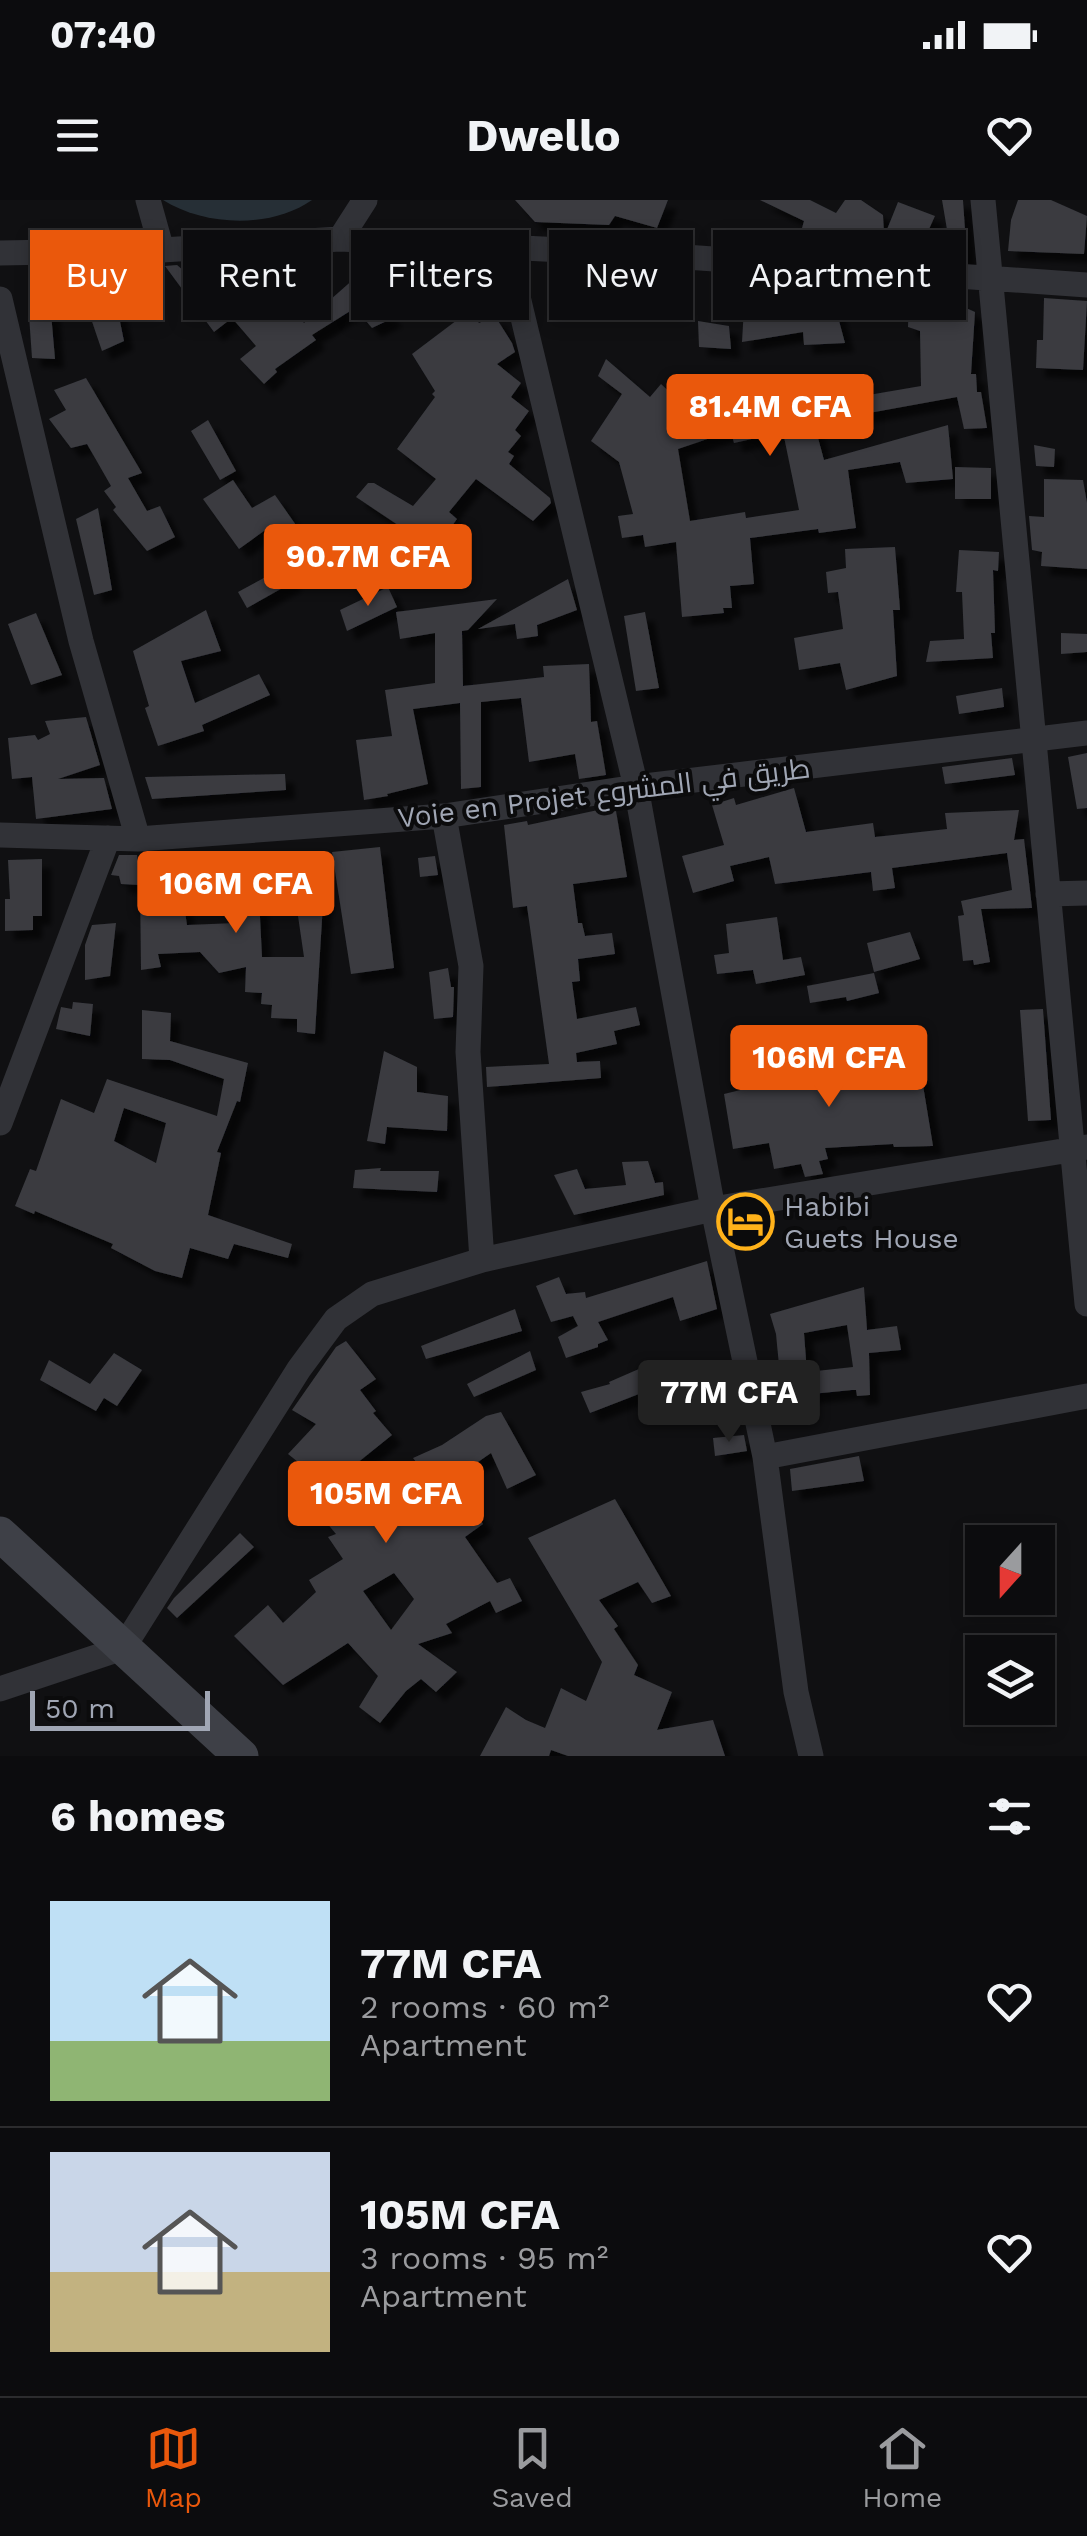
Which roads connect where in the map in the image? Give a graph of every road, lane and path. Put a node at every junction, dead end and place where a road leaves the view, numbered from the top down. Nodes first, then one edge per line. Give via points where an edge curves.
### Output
1 (148, 200) edge
2 (365, 200) edge
3 (983, 200) edge
4 (156, 230) edge
5 (340, 239) junction
6 (351, 239) edge
7 (529, 248) edge
8 (163, 250) edge
9 (0, 252) edge
10 (30, 252) edge
11 (991, 279) junction
12 (1087, 284) edge
13 (0, 299) edge
14 (524, 320) edge
15 (1087, 733) edge
16 (1034, 738) junction
17 (636, 787) junction
18 (444, 816) junction
19 (0, 836) edge
20 (108, 838) junction
21 (138, 839) junction
22 (1048, 894) junction
23 (1087, 894) edge
24 (0, 1123) edge
25 (1079, 1147) edge
26 (712, 1210) junction
27 (482, 1260) junction
28 (1087, 1304) edge
29 (1087, 1396) edge
30 (765, 1457) junction
31 (0, 1534) edge
32 (123, 1648) junction
33 (0, 1689) edge
34 (241, 1756) edge
35 (810, 1756) edge

1 - 4 street
2 - 5 street
3 - 11 street
5 - 6 street
5 - 8 street
7 - 11 street
9 - 10 street
11 - 12 street
11 - 16 street
13 - 21 street via 81,641
14 - 17 street
15 - 16 street, Voie en Projet طريق في المشروع
16 - 17 street, Voie en Projet طريق في المشروع
16 - 22 street
17 - 18 street, Voie en Projet طريق في المشروع
17 - 26 street
18 - 21 street, Voie en Projet طريق في المشروع
18 - 27 street via 471,966 468,1052
19 - 20 street, Voie en Projet طريق في المشروع
20 - 21 street, Voie en Projet طريق في المشروع
20 - 24 street
22 - 23 street
22 - 25 street
25 - 26 street
25 - 28 street
26 - 27 street
26 - 30 street
27 - 32 street via 372,1294 336,1318
29 - 30 street
30 - 35 street
31 - 32 main road
32 - 33 street
32 - 34 main road

